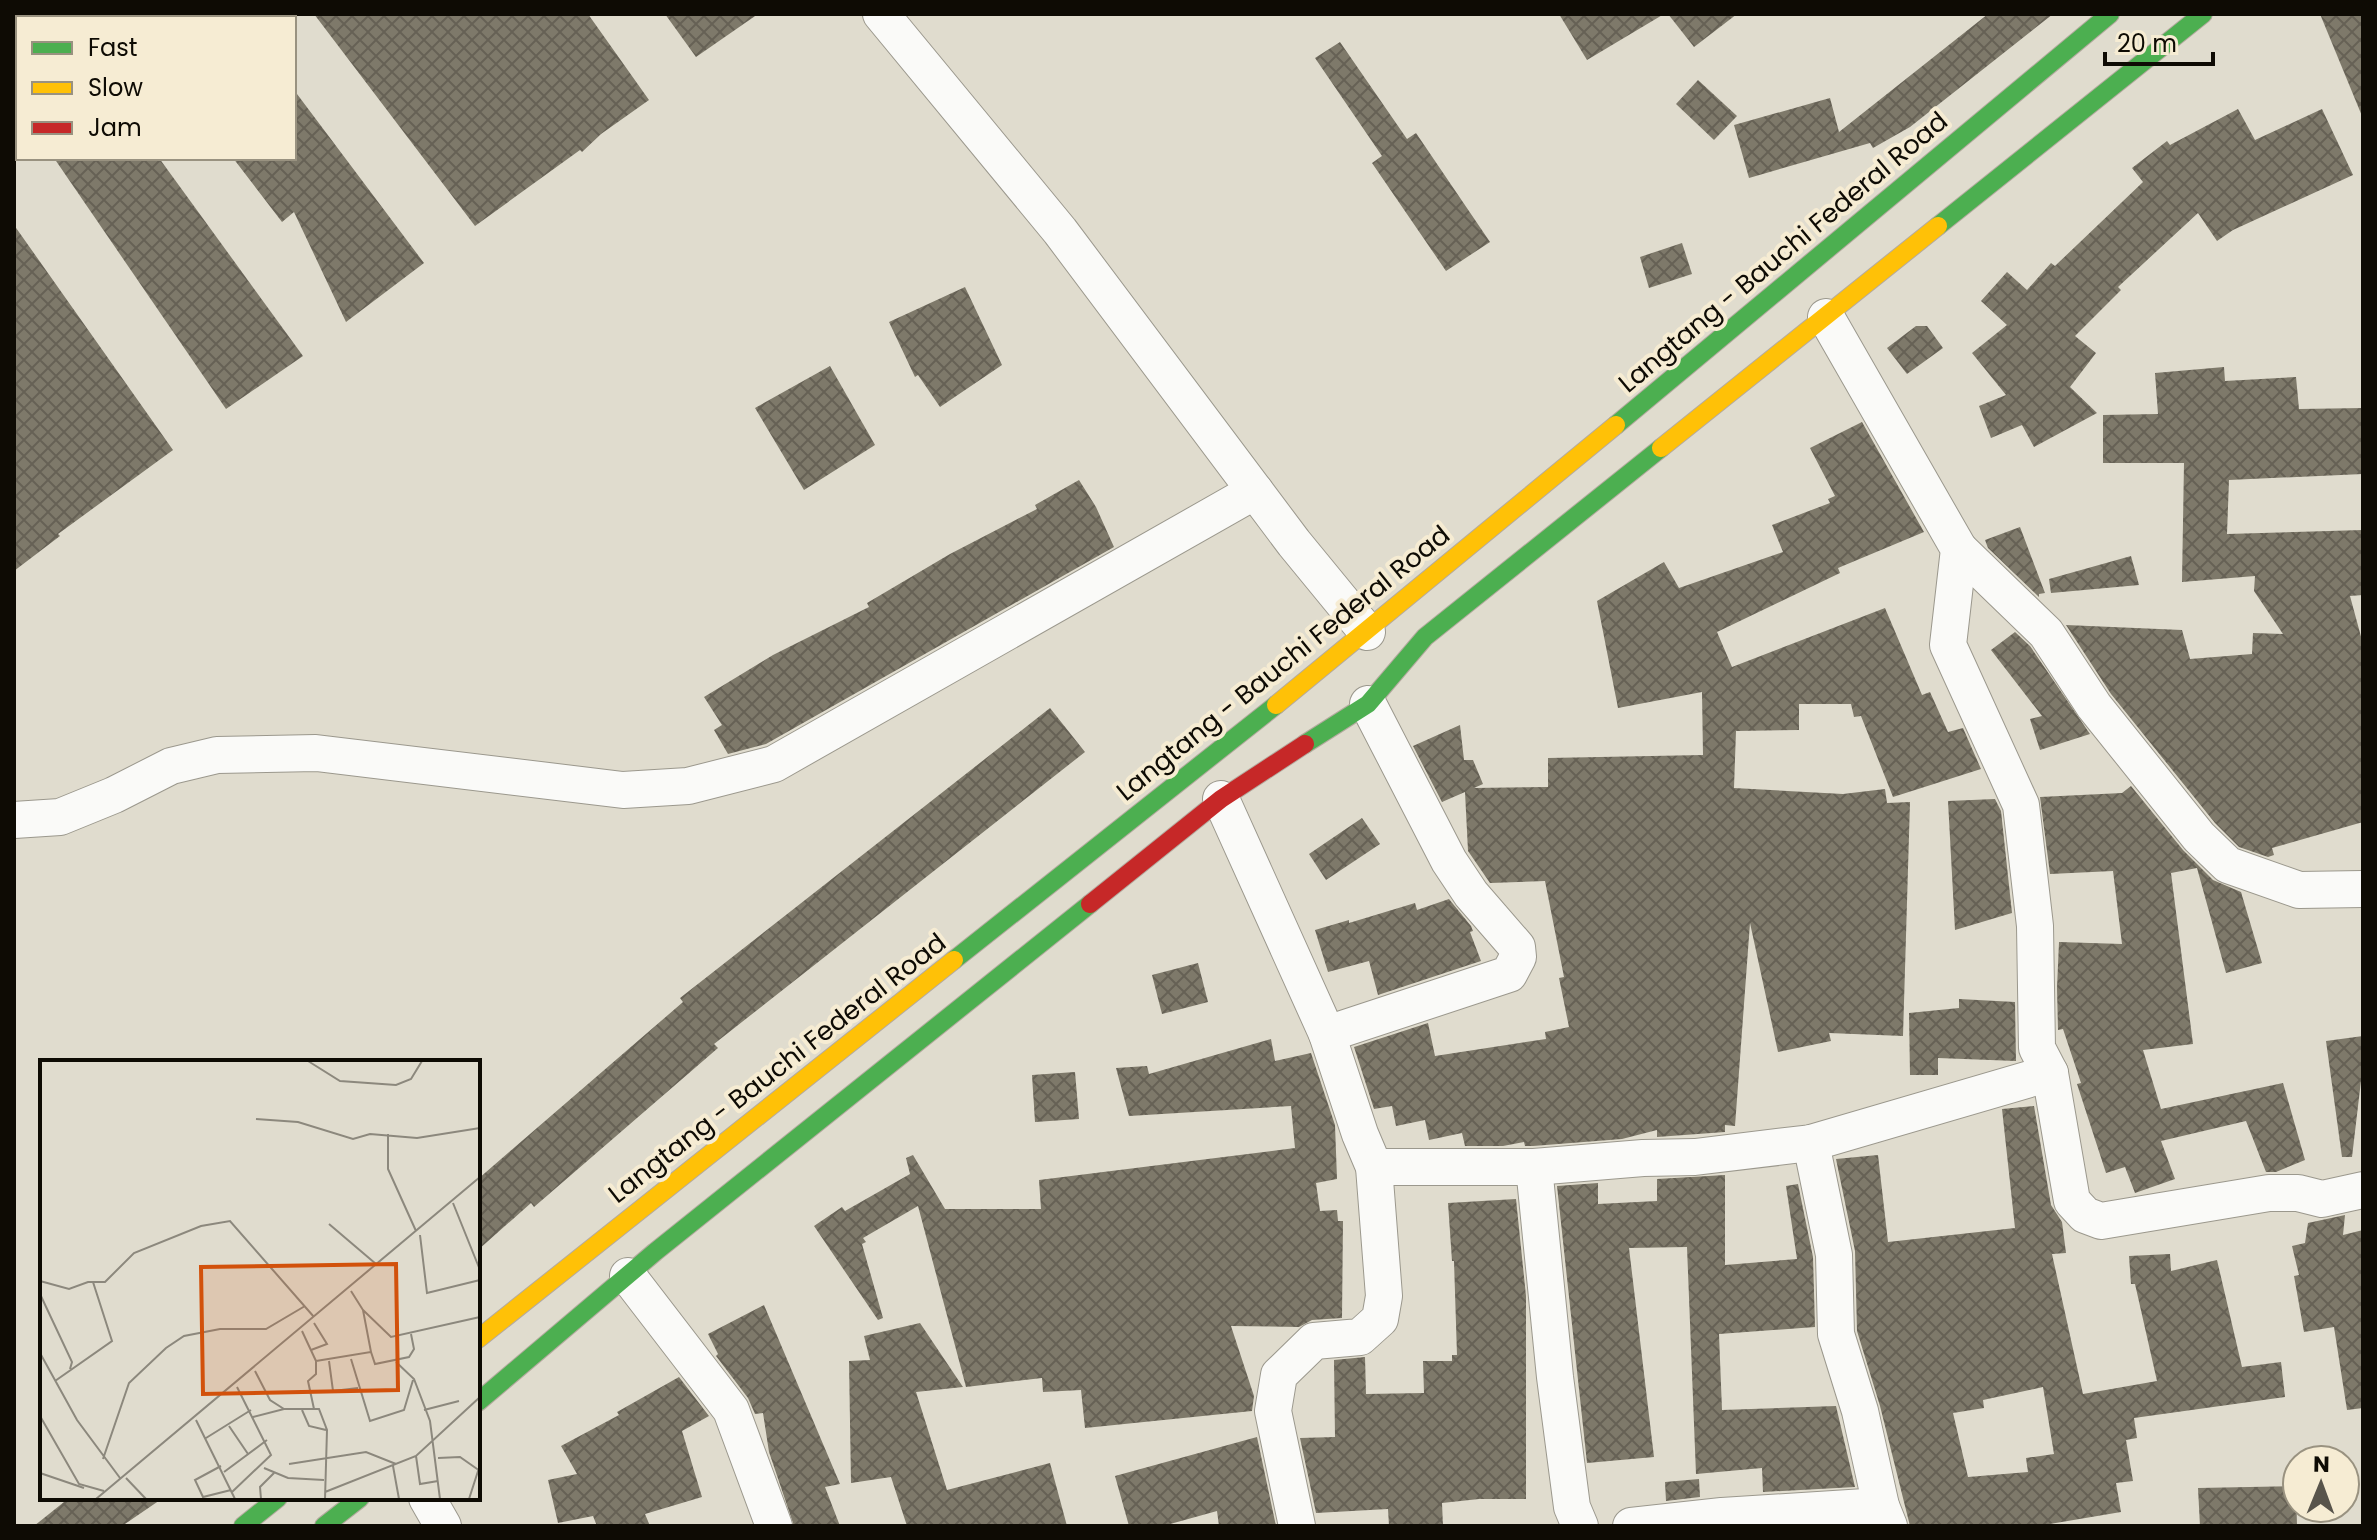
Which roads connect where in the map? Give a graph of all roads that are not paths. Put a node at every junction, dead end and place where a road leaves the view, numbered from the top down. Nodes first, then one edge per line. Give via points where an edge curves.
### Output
1 (881, 14) edge
2 (2110, 14) edge
3 (2203, 14) edge
4 (1826, 317) junction
5 (1255, 491) junction
6 (1959, 549) junction
7 (1367, 632) junction
8 (1368, 704) junction
9 (1221, 799) junction
10 (14, 820) edge
11 (2363, 889) edge
12 (1327, 1034) junction
13 (2050, 1073) junction
14 (1811, 1143) junction
15 (1374, 1167) junction
16 (1534, 1167) junction
17 (2359, 1196) edge
18 (628, 1276) junction
19 (480, 1337) edge
20 (480, 1400) edge
21 (276, 1500) edge
22 (357, 1500) edge
23 (428, 1500) edge
24 (1885, 1516) edge
25 (243, 1526) edge
26 (324, 1526) edge
27 (443, 1526) edge
28 (774, 1526) edge
29 (1297, 1526) edge
30 (1580, 1526) edge
31 (1631, 1526) edge

1 - 5 street via 1060,231
2 - 7 main road, Langtang - Bauchi Federal Road
3 - 4 main road
4 - 6 street
4 - 8 main road via 1425,637
5 - 7 street
5 - 10 street via 774,764 688,786 623,790 316,753 217,755 171,766 60,817
6 - 11 street via 2046,633 2094,706 2199,837 2228,865 2299,890
6 - 13 street via 1948,645 2021,805 2035,926 2037,1048
7 - 19 main road, Langtang - Bauchi Federal Road
8 - 9 main road
8 - 12 street via 1449,861 1517,947 1518,957 1509,974
9 - 12 street
9 - 18 main road
12 - 15 street
13 - 14 street
13 - 17 street via 2072,1201 2085,1215 2101,1221 2269,1193 2322,1199
14 - 16 street
14 - 24 street via 1834,1255 1836,1334
15 - 16 street
15 - 29 street via 1384,1296 1380,1319 1360,1337 1314,1341 1279,1375 1273,1411
16 - 30 street via 1557,1392 1572,1507
18 - 20 main road
18 - 28 street via 731,1410
21 - 25 main road
22 - 26 main road
23 - 27 street
24 - 31 street via 1722,1516

